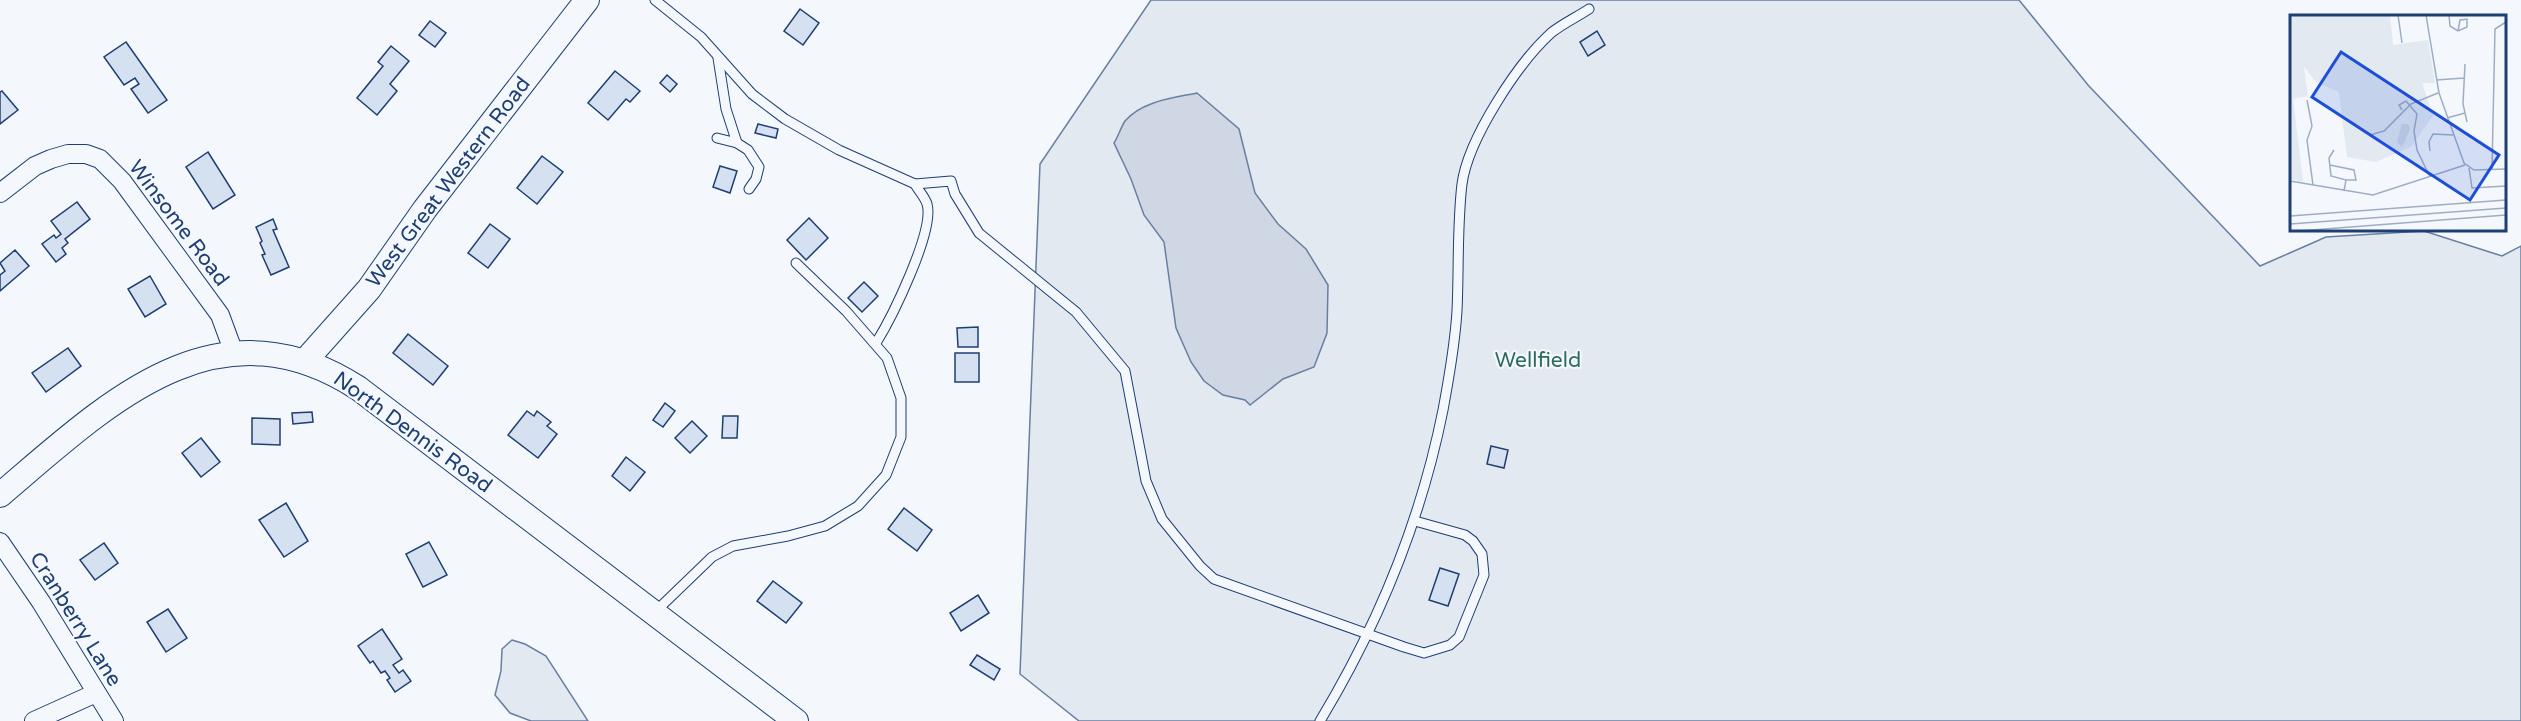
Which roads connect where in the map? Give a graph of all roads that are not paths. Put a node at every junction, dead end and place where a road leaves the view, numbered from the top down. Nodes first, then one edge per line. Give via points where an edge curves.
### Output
1 (587, 0) edge
2 (655, 0) edge
3 (1589, 9) dead end
4 (718, 58) junction
5 (717, 138) dead end
6 (737, 143) junction
7 (915, 184) junction
8 (749, 189) dead end
9 (0, 193) edge
10 (796, 263) dead end
11 (876, 343) junction
12 (234, 353) junction
13 (305, 361) junction
14 (0, 495) edge
15 (1415, 521) junction
16 (0, 542) edge
17 (654, 612) junction
18 (1366, 634) junction
19 (96, 693) junction
20 (34, 721) edge
21 (114, 721) edge
22 (796, 721) edge
23 (1320, 721) edge

1 - 13 main road, West Great Western Road via 425,209 369,288
2 - 4 lane
3 - 15 lane via 1552,32 1524,63 1471,151 1462,182 1456,314 1443,410
4 - 6 lane via 726,109
4 - 7 lane via 752,94 785,119 839,150
5 - 6 lane
6 - 8 lane via 748,150 759,167
7 - 11 lane via 927,204 928,220 903,291
7 - 18 lane via 951,181 979,233 1076,312 1125,371 1146,481 1162,519 1200,566 1233,587
9 - 12 street, Winsome Road via 35,166 51,159 86,154 100,159 122,181 220,315
10 - 11 lane
11 - 17 lane via 887,358 901,398 901,437 886,475 858,506 825,526 734,546 712,556
12 - 13 main road, North Dennis Road via 271,354
12 - 14 main road, North Dennis Road via 187,364 129,393
13 - 17 main road, North Dennis Road via 358,388
15 - 18 lane
15 - 18 lane via 1465,535 1482,554 1484,575 1458,637 1450,645 1424,653
16 - 19 street, Cranberry Lane
17 - 22 main road, North Dennis Road
18 - 23 lane
19 - 20 street
19 - 21 street, Cranberry Lane

